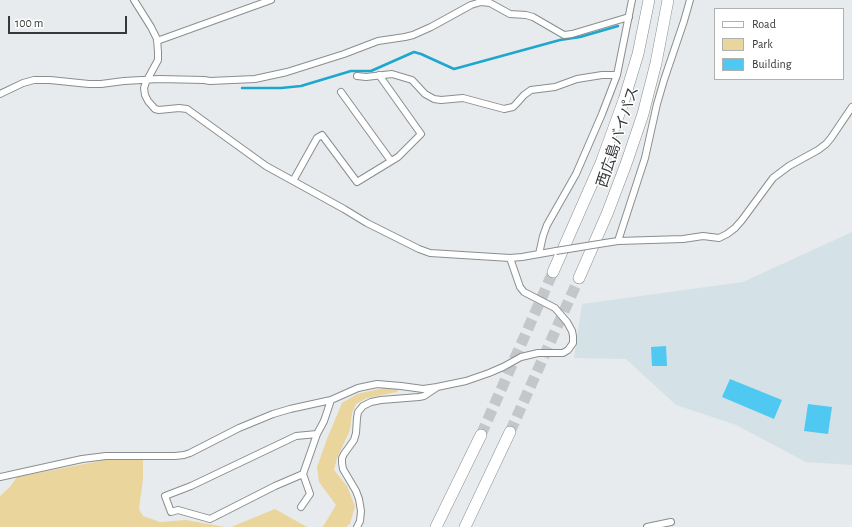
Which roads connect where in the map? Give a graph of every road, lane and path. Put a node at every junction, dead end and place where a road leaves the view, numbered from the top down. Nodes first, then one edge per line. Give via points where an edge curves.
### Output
1 (134, 0) edge
2 (271, 0) edge
3 (632, 0) edge
4 (649, 0) edge
5 (668, 0) edge
6 (690, 0) edge
7 (629, 17) junction
8 (157, 41) junction
9 (617, 74) junction
10 (379, 75) junction
11 (358, 76) dead end
12 (147, 80) junction
13 (341, 92) dead end
14 (0, 94) edge
15 (852, 107) edge
16 (391, 161) junction
17 (293, 181) junction
18 (618, 241) junction
19 (539, 254) junction
20 (510, 258) junction
21 (553, 272) tunnel mouth
22 (579, 278) tunnel mouth
23 (437, 387) junction
24 (331, 400) junction
25 (510, 432) tunnel mouth
26 (317, 434) junction
27 (480, 434) tunnel mouth
28 (303, 474) junction
29 (0, 477) edge
30 (301, 508) dead end
31 (671, 522) dead end
32 (357, 527) edge
33 (436, 527) edge
34 (465, 527) edge
35 (647, 527) edge

1 - 8 street
2 - 8 street
3 - 7 street
4 - 21 highway, 西広島バイパス via 638,54 624,100 601,163
5 - 22 highway, 西広島バイパス via 643,114 608,214
6 - 18 street via 657,104 645,158
7 - 9 street
7 - 12 street via 564,35 529,15 510,14 490,3 481,2 413,35 378,41 287,72 248,80
8 - 12 street via 158,60
9 - 10 street via 578,79 555,88 531,90 513,107 504,109 463,98 434,100 412,80 392,74
9 - 19 street via 576,174 547,225
10 - 11 street
10 - 16 street via 421,134
12 - 14 street via 101,84 34,80
12 - 17 street via 145,95 155,109 188,109 266,166
13 - 16 street
15 - 18 street via 826,144 773,178 735,228 727,234 719,238 702,236
16 - 17 street via 357,182 322,135 317,138
17 - 20 street via 368,223 430,253
18 - 19 street, bridge
19 - 20 street
20 - 23 street via 520,287 524,292 559,312 572,331 573,343 563,352 521,357 489,373
23 - 24 street via 423,389 377,384 358,388
23 - 32 street via 424,396 371,402 358,412 354,440 342,458 343,469 359,499 361,511
24 - 26 street
24 - 29 street via 273,414 184,455 106,456
25 - 34 highway
26 - 28 street
26 - 28 street via 296,436 166,496 171,512 178,510 210,519
27 - 33 highway
28 - 30 street via 310,494
31 - 35 street

